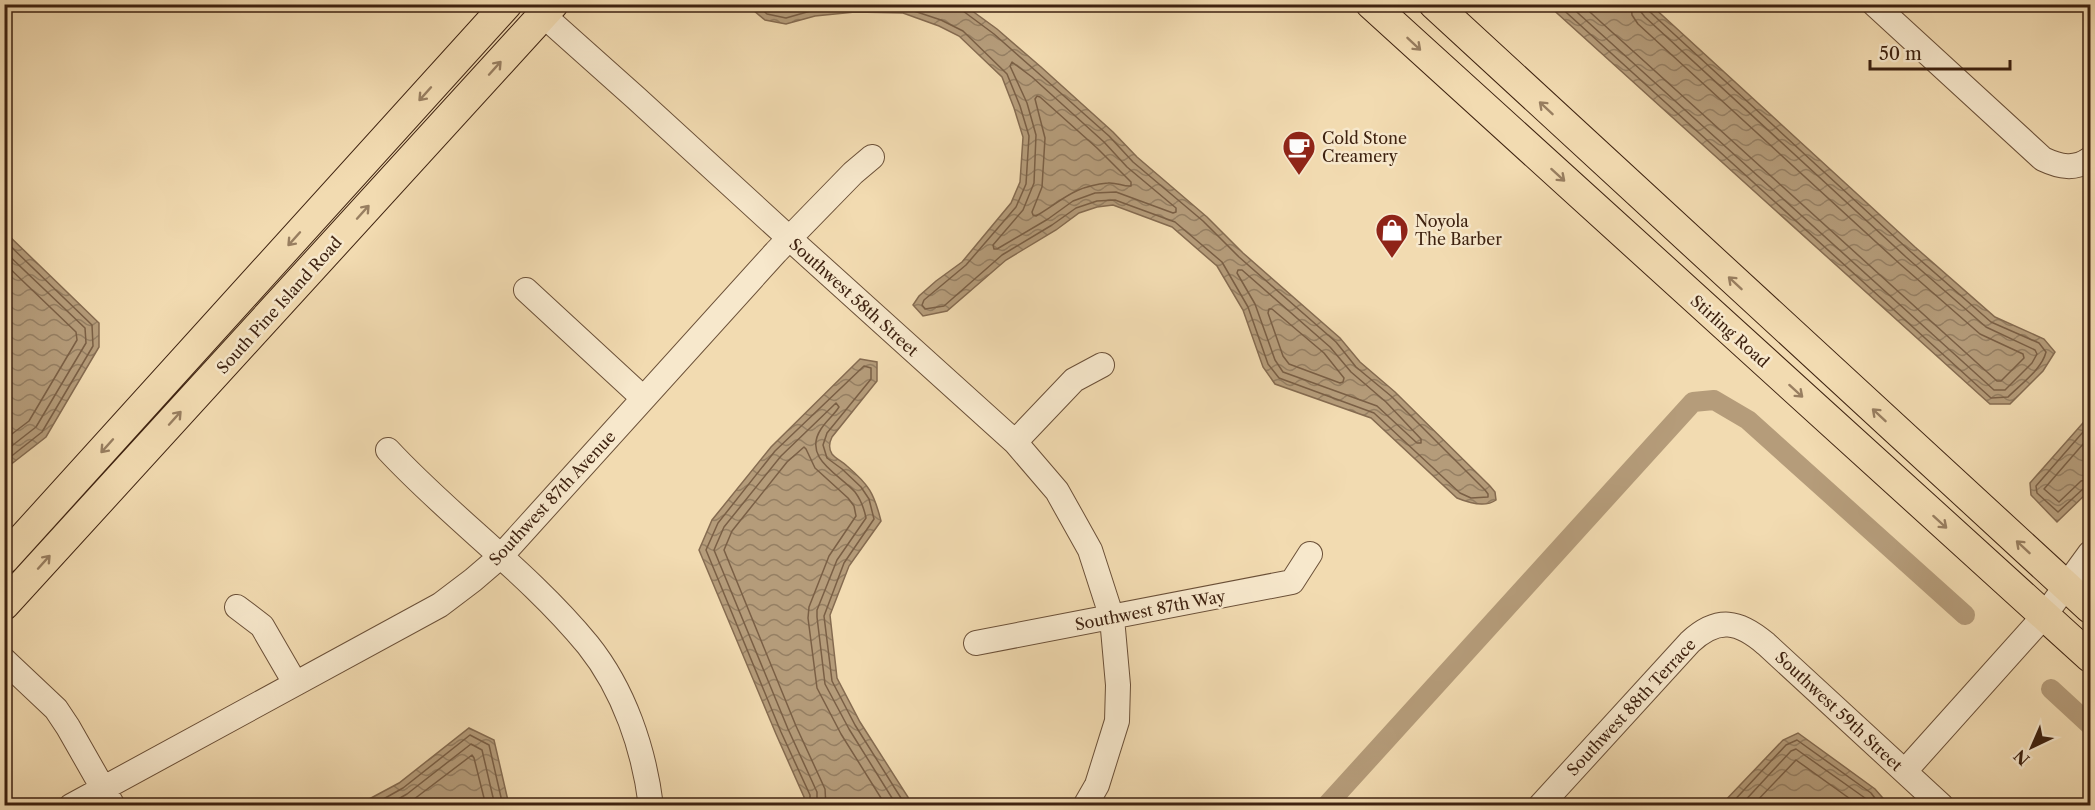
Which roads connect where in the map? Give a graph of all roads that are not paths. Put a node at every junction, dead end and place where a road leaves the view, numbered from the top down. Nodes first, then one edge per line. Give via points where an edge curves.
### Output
1 (507, 4) edge
2 (1371, 4) edge
3 (1434, 4) edge
4 (1874, 4) edge
5 (548, 10) edge
6 (1477, 44) junction
7 (1450, 77) junction
8 (872, 157) dead end
9 (2091, 159) edge
10 (789, 238) junction
11 (526, 290) dead end
12 (1102, 365) dead end
13 (643, 398) junction
14 (1015, 442) junction
15 (388, 450) dead end
16 (2091, 553) edge
17 (1310, 554) dead end
18 (501, 556) junction
19 (4, 560) edge
20 (2066, 586) junction
21 (4, 605) edge
22 (237, 608) dead end
23 (2091, 608) edge
24 (2044, 616) junction
25 (1112, 618) junction
26 (1730, 625) joint
27 (976, 643) dead end
28 (2091, 657) edge
29 (4, 660) edge
30 (295, 683) junction
31 (1905, 771) junction
32 (109, 797) edge
33 (71, 806) edge
34 (651, 806) edge
35 (1085, 806) edge
36 (1540, 806) edge
37 (1942, 806) edge

1 -> 19 main road, South Pine Island Road
2 -> 7 main road, Stirling Road
3 - 6 main road
4 - 9 street via 2043,159 2069,177
5 - 10 street, Southwest 58th Street via 636,98
21 -> 5 main road, South Pine Island Road
6 - 7 main road
20 -> 6 main road
7 -> 24 main road, Stirling Road
8 - 10 street, Southwest 87th Avenue
10 - 13 street, Southwest 87th Avenue
10 - 14 street, Southwest 58th Street
11 - 13 street
12 - 14 street via 1074,380
13 - 18 street, Southwest 87th Avenue
14 - 25 street, Southwest 58th Street via 1057,491 1090,550
15 - 18 street
16 - 20 street
17 - 25 street, Southwest 87th Way via 1292,582
18 - 30 street, Southwest 87th Avenue via 440,605
18 - 34 street via 590,647 611,682 639,745
20 - 23 main road
20 - 24 street
22 - 30 street via 262,626
24 - 28 main road, Stirling Road
24 - 31 street
25 - 27 street, Southwest 87th Way
25 - 35 street, Southwest 58th Street via 1117,721 1097,785
26 - 31 street, Southwest 59th Street via 1742,627 1766,644
26 - 36 street, Southwest 88th Terrace via 1710,628 1690,642
29 - 32 street via 56,709
30 - 32 street, Southwest 87th Avenue
31 - 37 street, Southwest 59th Street
32 - 33 street, Southwest 87th Avenue

